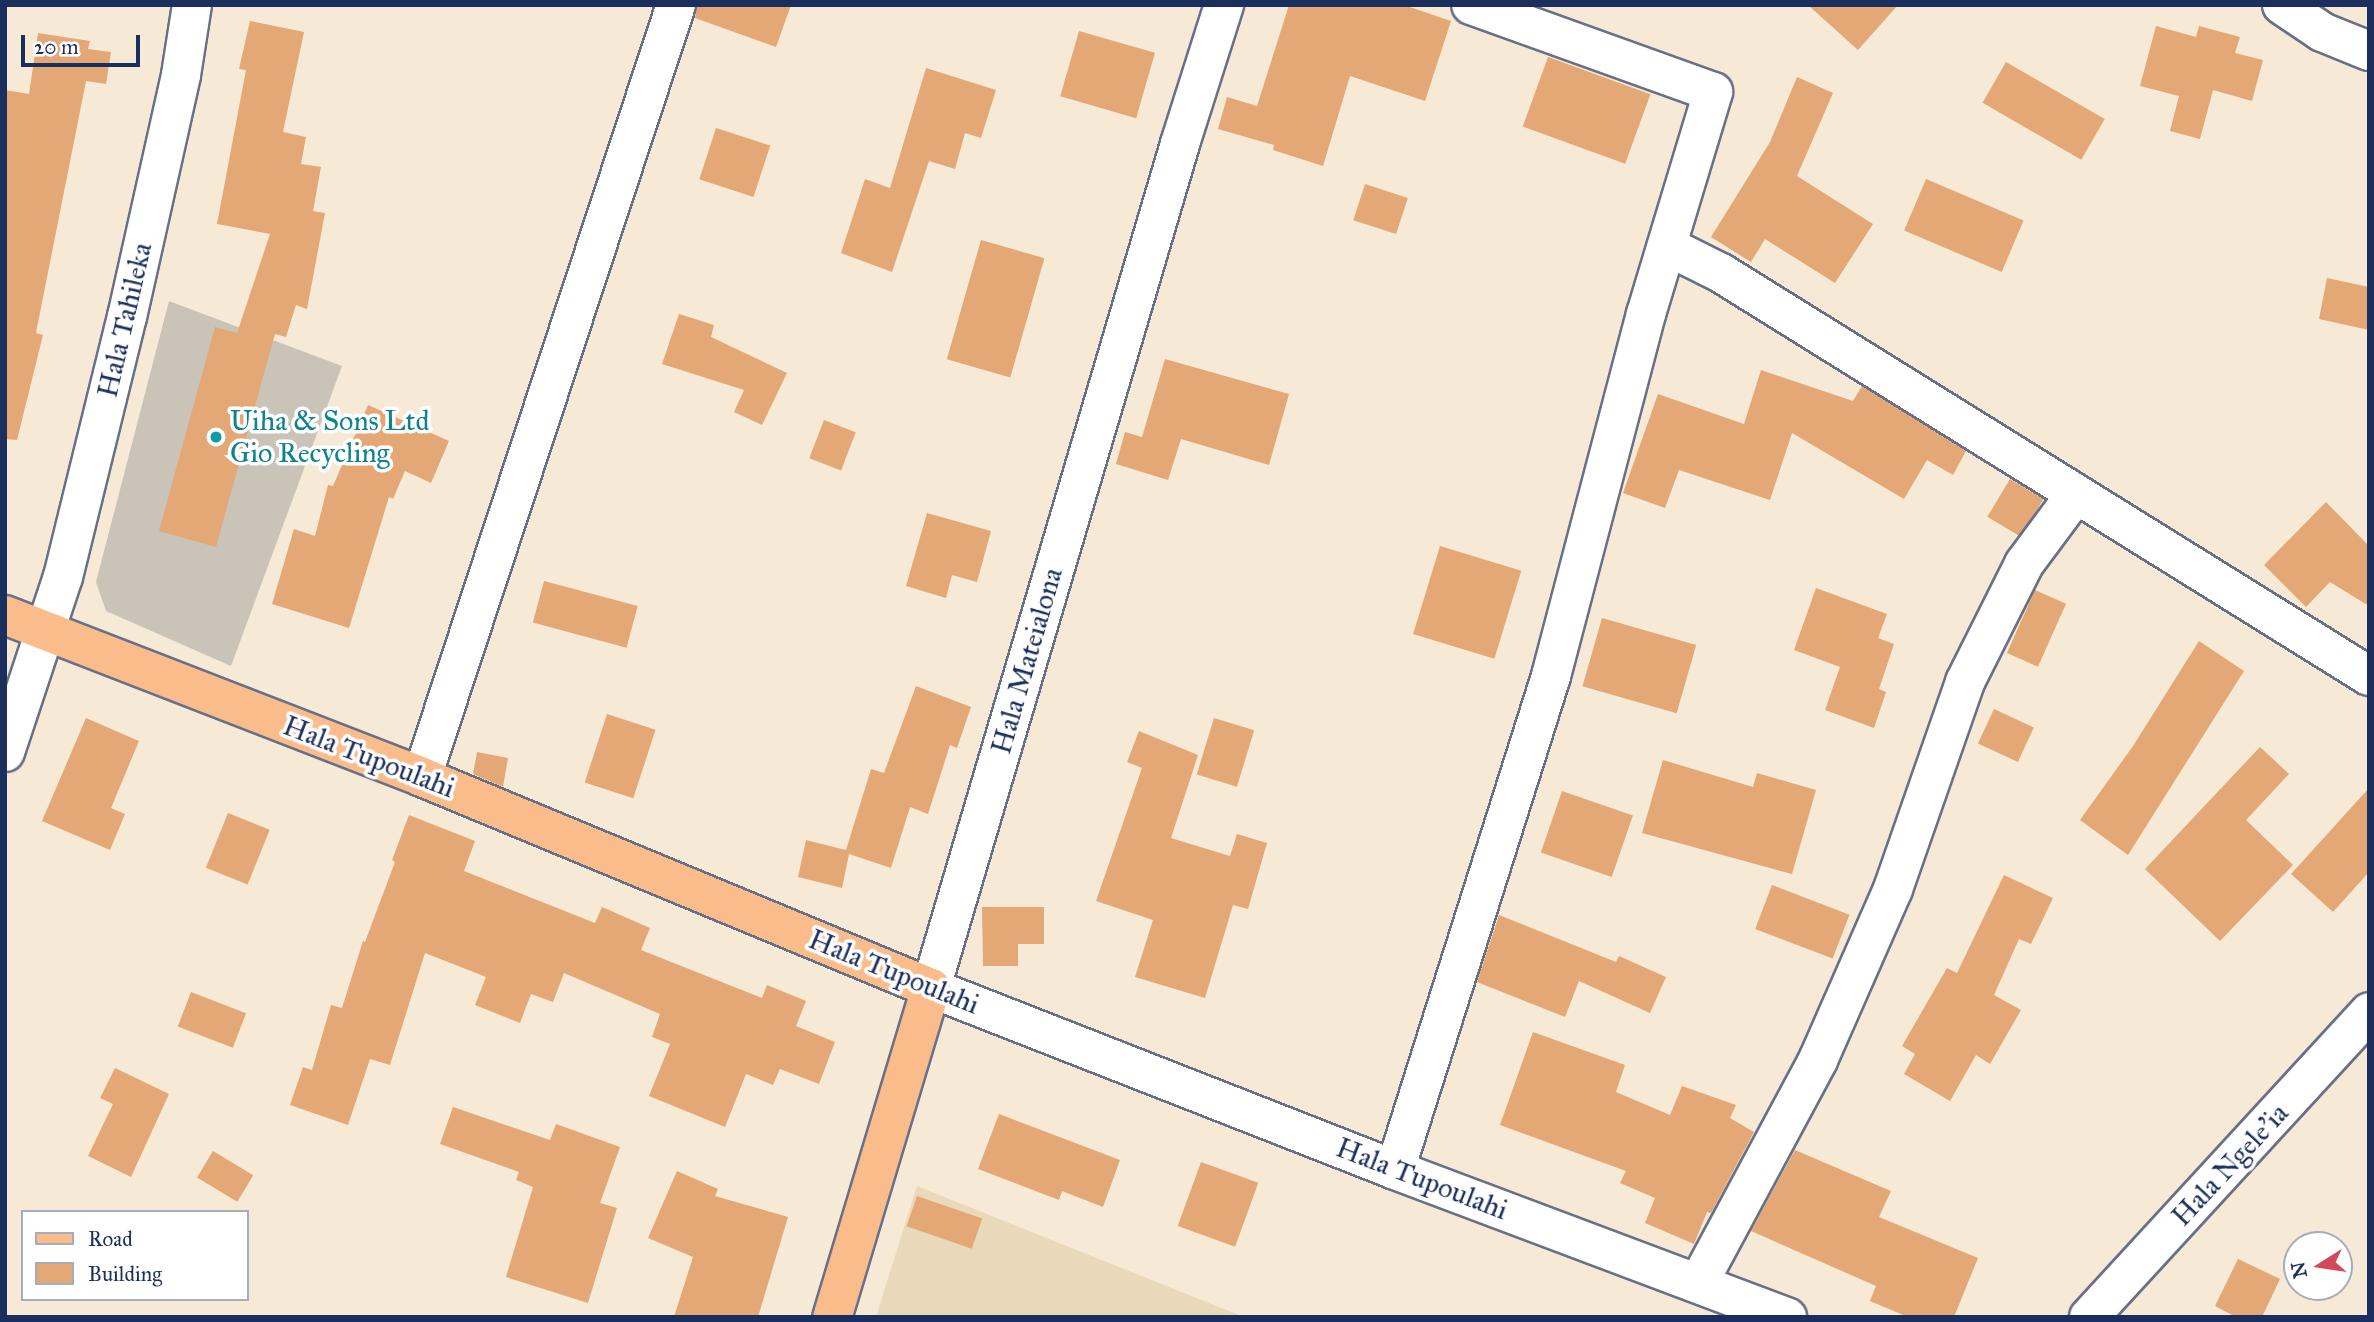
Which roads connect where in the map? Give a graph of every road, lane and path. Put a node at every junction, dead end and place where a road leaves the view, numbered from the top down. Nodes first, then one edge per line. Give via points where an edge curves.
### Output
1 (192, 5) edge
2 (676, 5) edge
3 (1224, 5) edge
4 (1471, 5) edge
5 (2282, 5) edge
6 (2369, 51) edge
7 (1667, 246) junction
8 (2076, 494) junction
9 (5, 615) edge
10 (47, 632) junction
11 (2369, 676) edge
12 (5, 752) edge
13 (422, 777) junction
14 (931, 988) junction
15 (2369, 1012) edge
16 (2356, 1050) edge
17 (1395, 1170) junction
18 (1699, 1282) junction
19 (832, 1317) edge
20 (1787, 1317) edge
21 (2089, 1317) edge

1 - 10 street, Hala Tahileka via 181,75 127,317
2 - 13 street
3 - 14 street, Hala Mateialona
4 - 7 street via 1713,92
5 - 6 street via 2322,32
7 - 8 street via 1721,273
7 - 17 street via 1551,676
8 - 11 street
8 - 18 street via 2024,564 1965,682 1892,889 1818,1060
9 - 10 main road, Hala Tupoulahi
10 - 12 street, Hala Tahileka
10 - 13 main road, Hala Tupoulahi
13 - 14 main road, Hala Tupoulahi
14 - 17 street, Hala Tupoulahi
14 - 19 main road, Hala Mateialona
15 - 16 street, Hala Ngele'ia
16 - 21 street, Hala Ngele'ia
17 - 18 street, Hala Tupoulahi
18 - 20 street, Hala Tupoulahi

